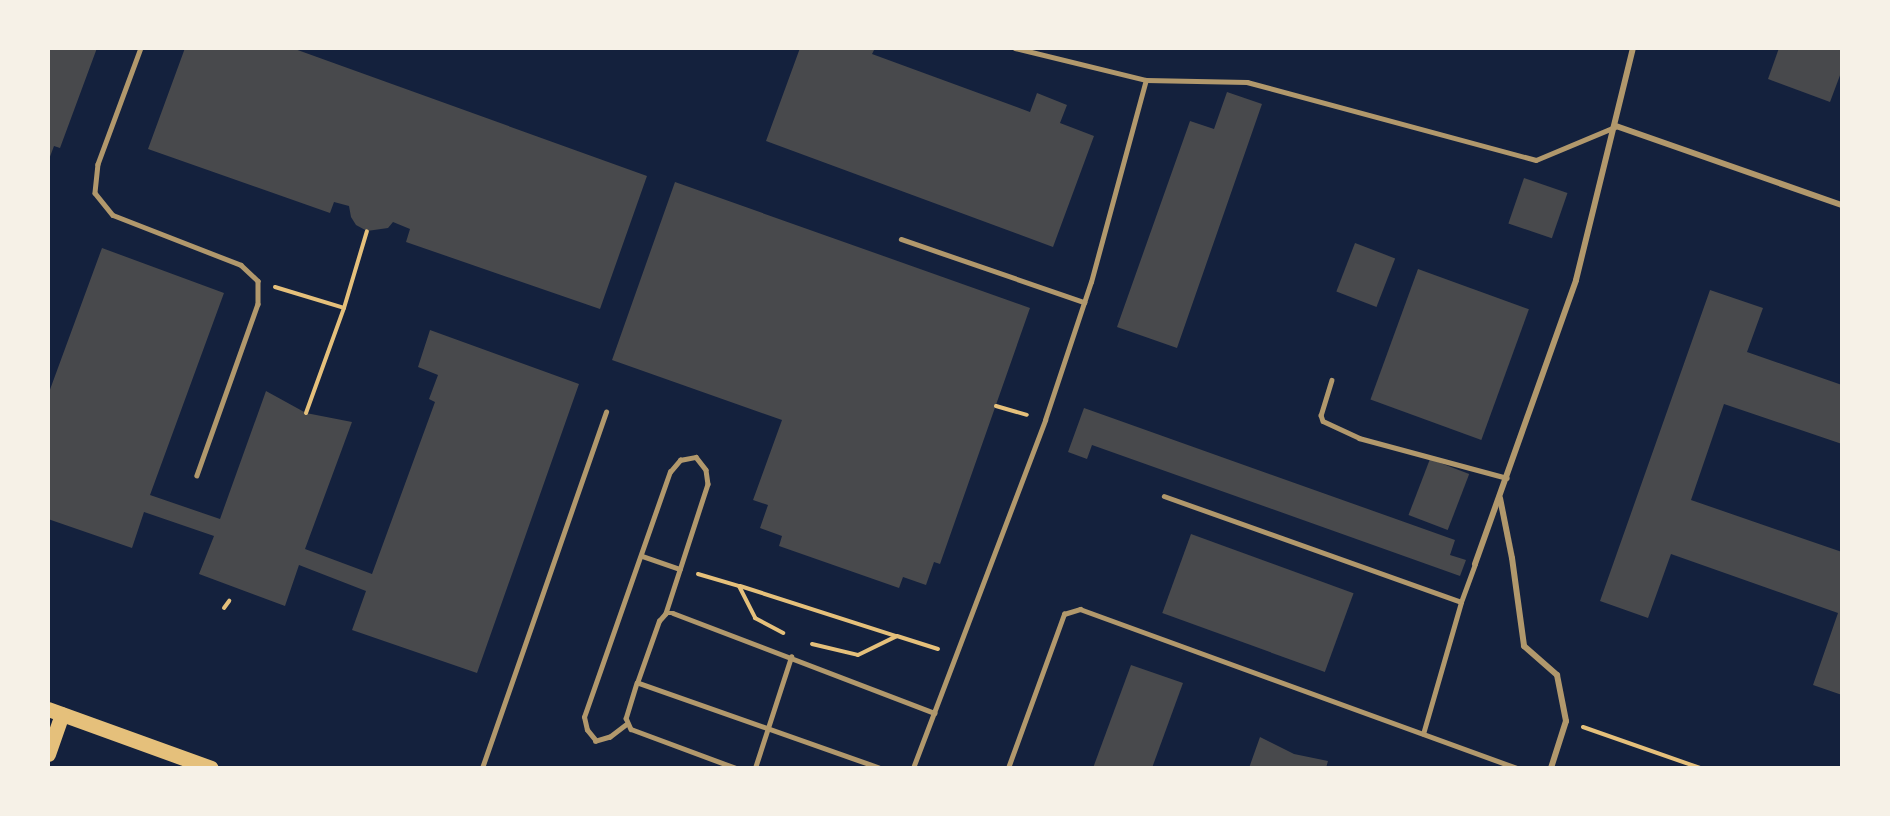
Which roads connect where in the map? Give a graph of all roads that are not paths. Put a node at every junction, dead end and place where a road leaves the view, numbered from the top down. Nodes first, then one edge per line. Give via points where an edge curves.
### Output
1 (141, 48) edge
2 (1015, 48) edge
3 (1633, 48) edge
4 (1146, 80) junction
5 (1616, 126) junction
6 (1842, 205) edge
7 (901, 239) dead end
8 (1084, 302) junction
9 (1332, 380) dead end
10 (606, 412) dead end
11 (197, 475) dead end
12 (1507, 478) junction
13 (1164, 496) dead end
14 (1500, 498) junction
15 (642, 556) junction
16 (1475, 564) joint
17 (680, 569) junction
18 (1461, 602) junction
19 (666, 613) junction
20 (791, 657) junction
21 (637, 683) junction
22 (55, 712) edge
23 (935, 713) junction
24 (626, 725) junction
25 (766, 728) junction
26 (1423, 734) junction
27 (48, 754) edge
28 (211, 768) edge
29 (482, 768) edge
30 (736, 768) edge
31 (755, 768) edge
32 (879, 768) edge
33 (913, 768) edge
34 (1008, 768) edge
35 (1517, 768) edge
36 (1551, 768) edge

1 - 11 lane via 98,164 95,193 113,215 241,265 258,281 258,304
2 - 4 lane
3 - 5 street
4 - 5 lane via 1247,82 1536,160
4 - 8 lane
5 - 6 street
5 - 12 street via 1576,280
7 - 8 lane
8 - 23 lane via 1045,420
9 - 12 lane via 1321,415 1323,421 1359,438
10 - 29 lane
12 - 14 street
13 - 18 lane
14 - 16 street
14 - 36 street via 1524,646 1557,675 1566,721
15 - 17 lane
15 - 17 lane via 670,472 680,460 696,457 706,470 708,484
15 - 24 lane via 584,717 587,730 596,741 610,737
16 - 18 lane
17 - 19 lane
18 - 26 lane
19 - 20 lane
19 - 21 lane via 659,621
20 - 23 lane
20 - 25 lane
21 - 24 lane
21 - 25 lane
22 - 27 main road
22 - 28 main road
23 - 33 lane
24 - 30 lane
25 - 31 lane
25 - 32 lane
26 - 34 lane via 1080,609 1064,614
26 - 35 lane

